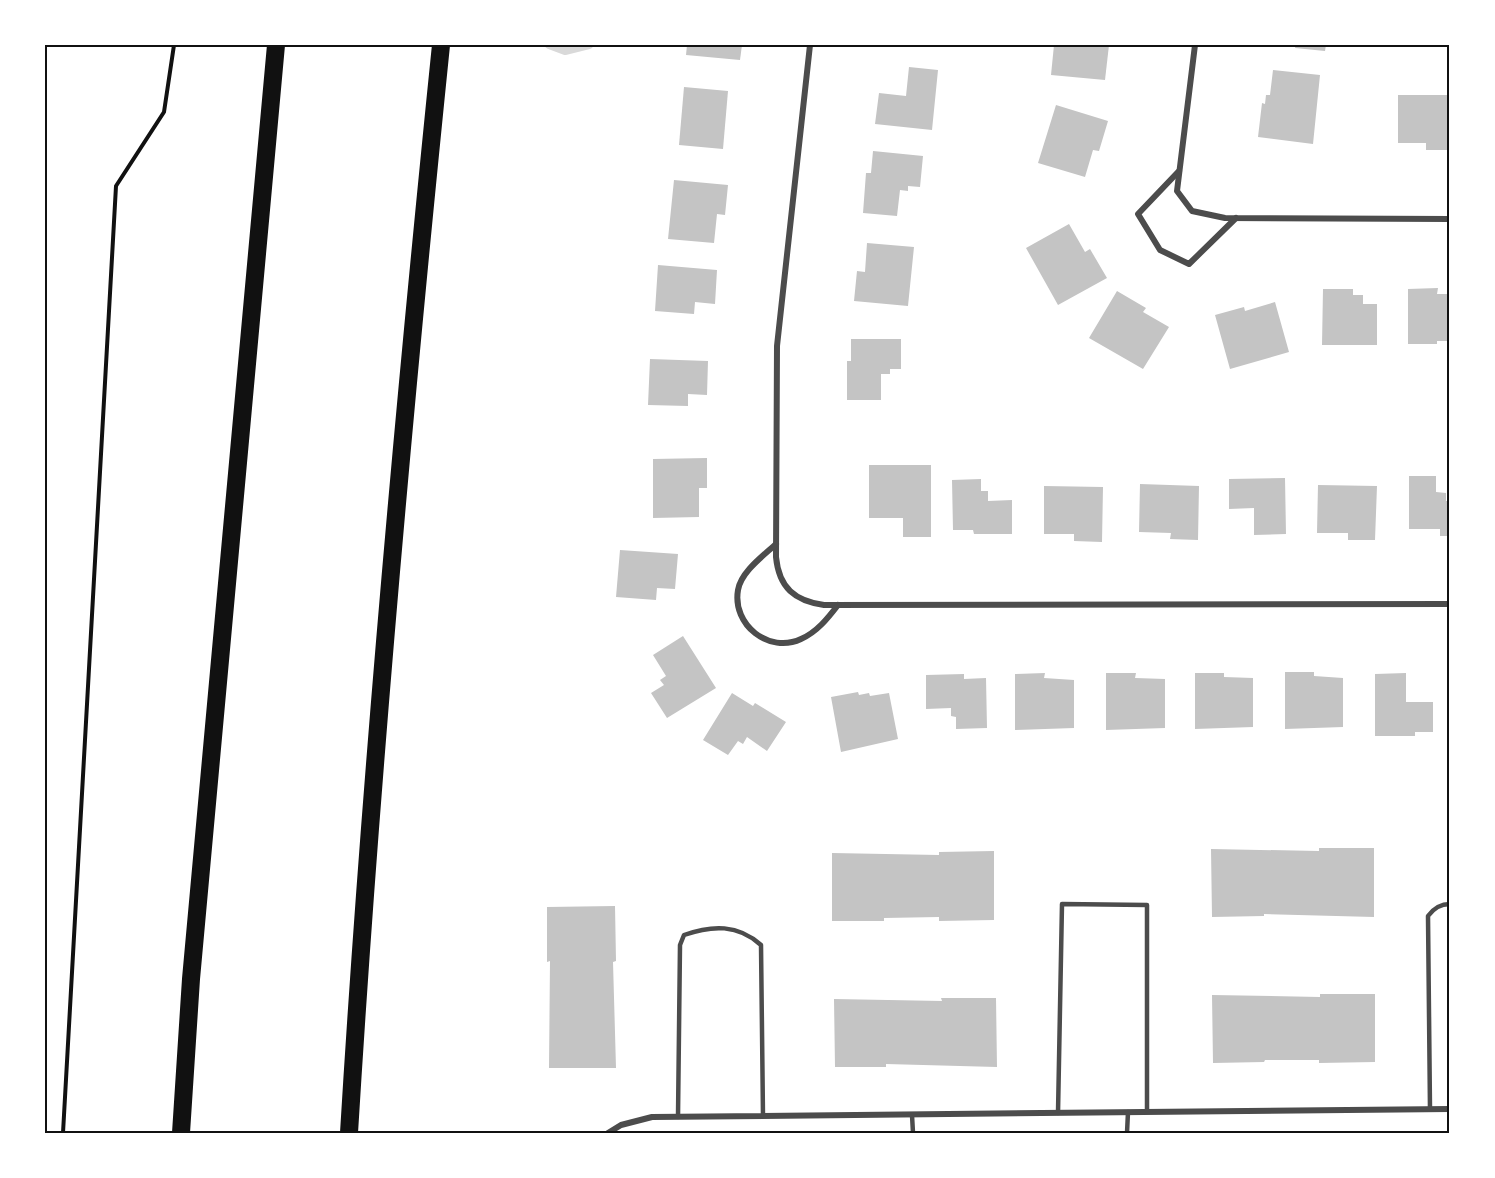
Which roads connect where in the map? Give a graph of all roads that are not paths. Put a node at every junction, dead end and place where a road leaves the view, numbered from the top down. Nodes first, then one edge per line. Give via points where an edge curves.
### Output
1 (276, 45) edge
2 (441, 45) edge
3 (810, 45) edge
4 (1195, 45) edge
5 (1179, 171) junction
6 (1236, 218) junction
7 (1450, 219) edge
8 (776, 544) junction
9 (1450, 604) edge
10 (838, 605) junction
11 (1450, 904) edge
12 (1430, 1109) junction
13 (1450, 1109) edge
14 (1147, 1112) junction
15 (1058, 1113) junction
16 (1128, 1113) junction
17 (912, 1115) junction
18 (763, 1116) junction
19 (678, 1117) junction
20 (181, 1133) edge
21 (349, 1133) edge
22 (608, 1133) edge
23 (913, 1133) edge
24 (1127, 1133) edge

1 - 20 highway via 191,979
2 - 21 highway via 388,602
3 - 8 street via 777,346
4 - 5 street
5 - 6 street via 1178,191 1192,212
5 - 6 street via 1138,214 1160,250 1189,264
6 - 7 street
8 - 10 street via 777,571 790,591 812,603
8 - 10 street via 738,589 742,618 755,634 784,644 801,640 821,626
9 - 10 street
11 - 12 lane via 1434,908 1428,916
12 - 13 street
12 - 14 street
14 - 15 lane via 1147,905 1062,904
14 - 16 street
15 - 16 street
15 - 17 street
16 - 24 lane
17 - 18 street
17 - 23 lane
18 - 19 street
18 - 19 lane via 761,945 749,934 733,929 701,929 684,935 680,945
19 - 22 street via 652,1117 621,1125

